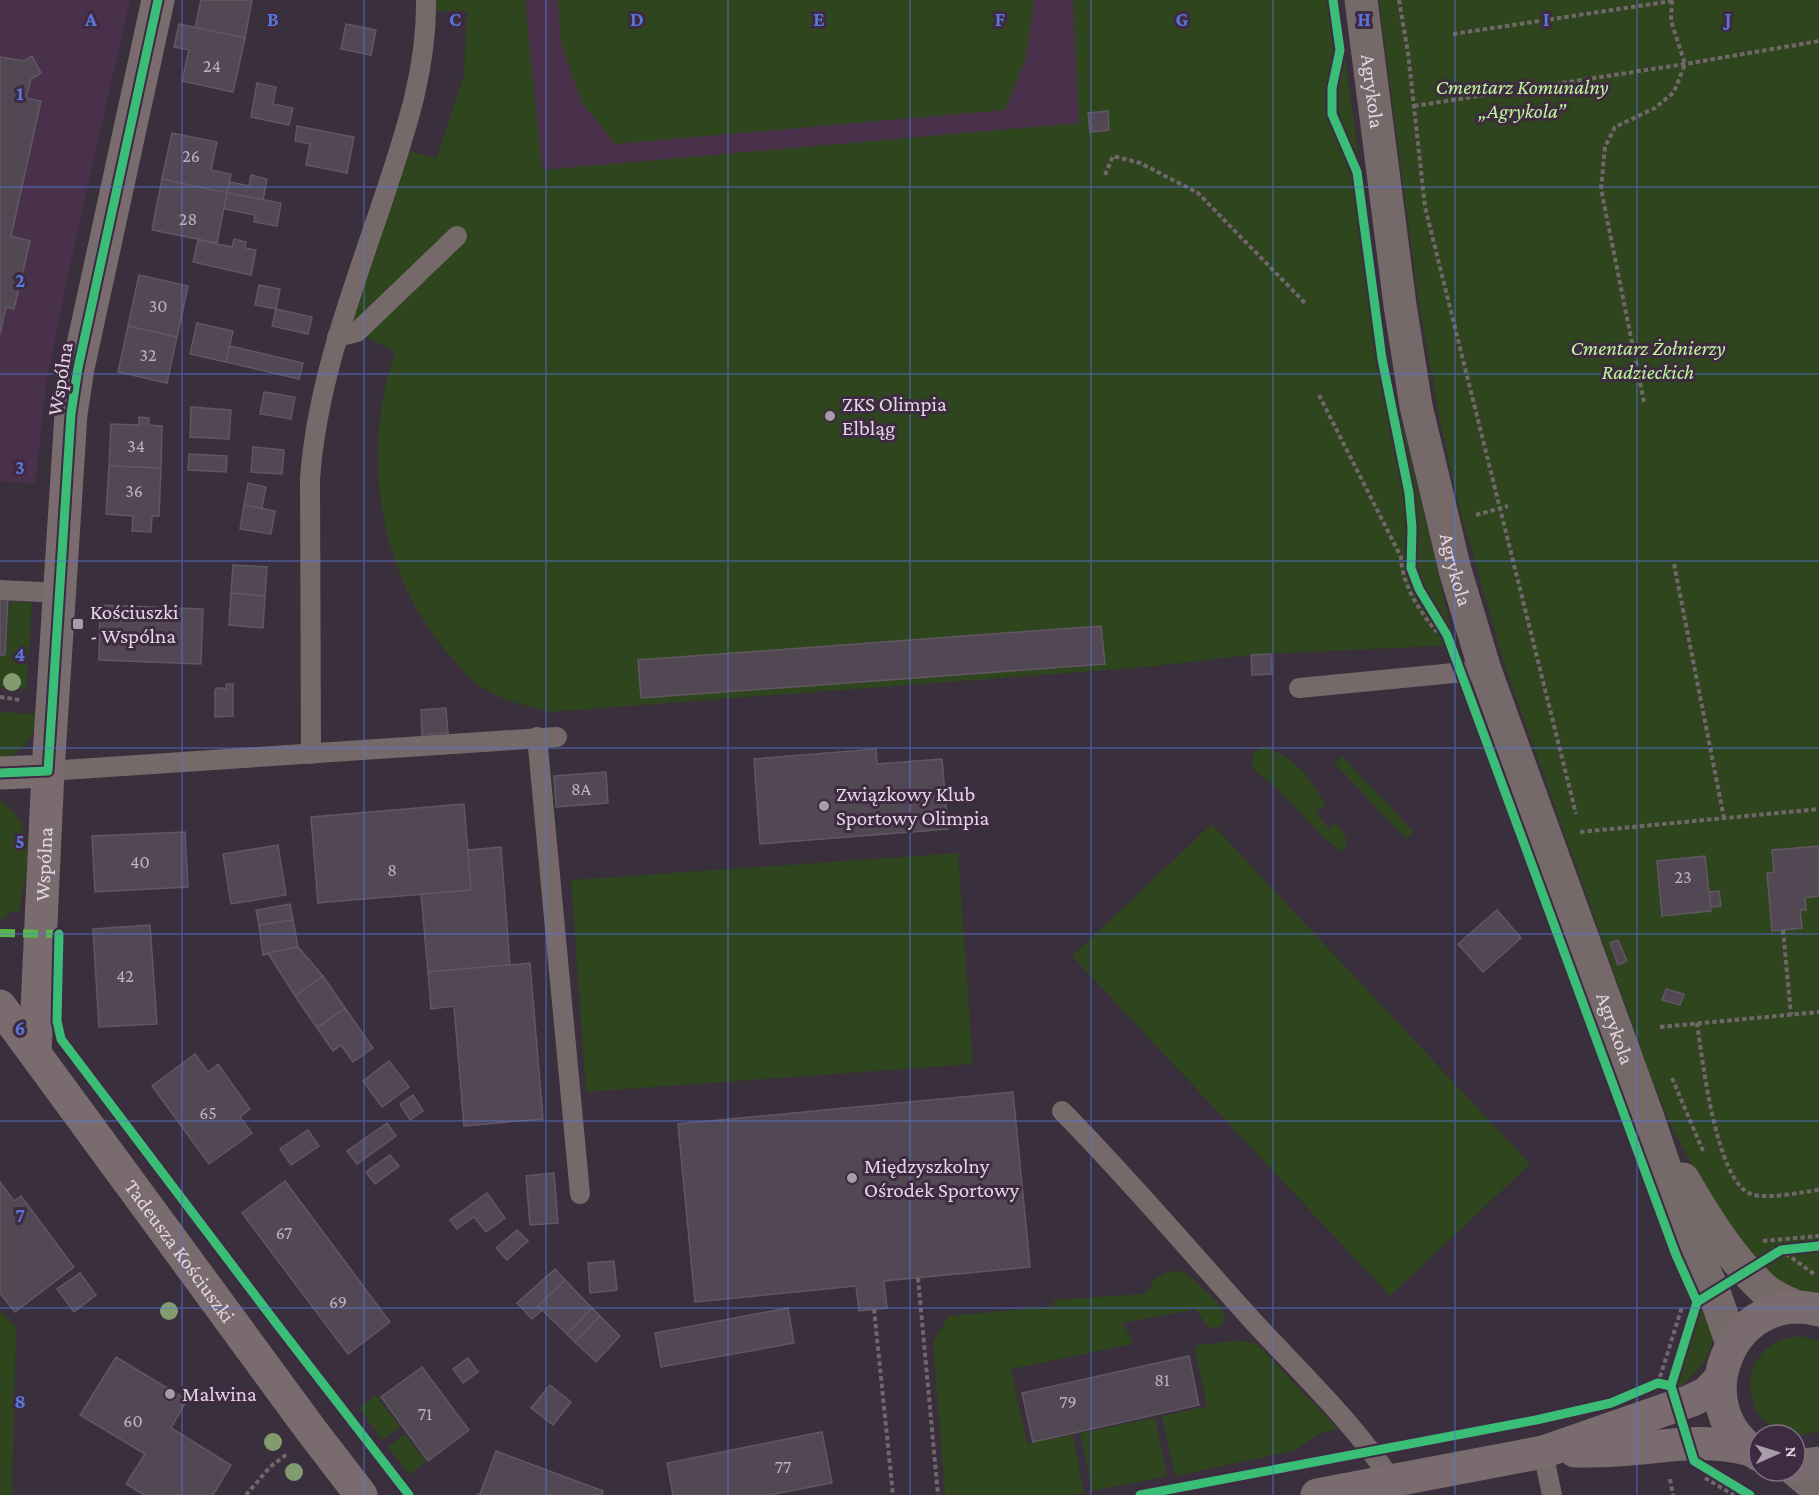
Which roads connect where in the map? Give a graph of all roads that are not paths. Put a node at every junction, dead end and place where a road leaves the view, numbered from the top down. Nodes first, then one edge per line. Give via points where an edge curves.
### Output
1 (426, 0) edge
2 (1361, 0) edge
3 (153, 1) edge
4 (457, 236) dead end
5 (337, 337) junction
6 (0, 590) edge
7 (60, 593) junction
8 (1473, 671) junction
9 (1299, 688) dead end
10 (311, 754) junction
11 (48, 771) junction
12 (0, 774) edge
13 (0, 1006) edge
14 (35, 1053) junction
15 (1062, 1111) dead end
16 (1647, 1115) junction
17 (580, 1194) dead end
18 (1808, 1308) edge
19 (1732, 1344) junction
20 (1720, 1379) junction
21 (1747, 1444) edge
22 (1747, 1450) edge
23 (1543, 1452) junction
24 (1807, 1480) edge
25 (1392, 1481) junction
26 (1819, 1491) edge
27 (361, 1495) edge
28 (1317, 1495) edge
29 (1552, 1495) edge

1 - 5 lane via 425,46 418,85
2 - 8 street, Agrykola via 1416,406 1455,570
3 - 7 street, Wspólna via 78,368 71,414
4 - 5 lane via 357,332
5 - 10 lane via 317,419 310,479
6 - 7 lane
7 - 11 street, Wspólna
8 - 9 lane
8 - 16 street, Agrykola
10 - 11 lane
10 - 17 lane via 547,737
11 - 12 street
11 - 14 street, Wspólna
13 - 14 street, Tadeusza Kościuszki
14 - 27 street, Tadeusza Kościuszki
15 - 25 lane via 1348,1423
16 - 18 street, Agrykola via 1720,1238 1755,1255 1765,1290
16 - 19 street, Agrykola via 1689,1238
18 - 19 street via 1780,1309 1759,1318
19 - 20 street
20 - 21 street via 1724,1412
20 - 23 street via 1707,1394 1668,1395
22 - 23 street via 1688,1443
23 - 25 street
23 - 29 lane
24 - 26 street
25 - 28 street

